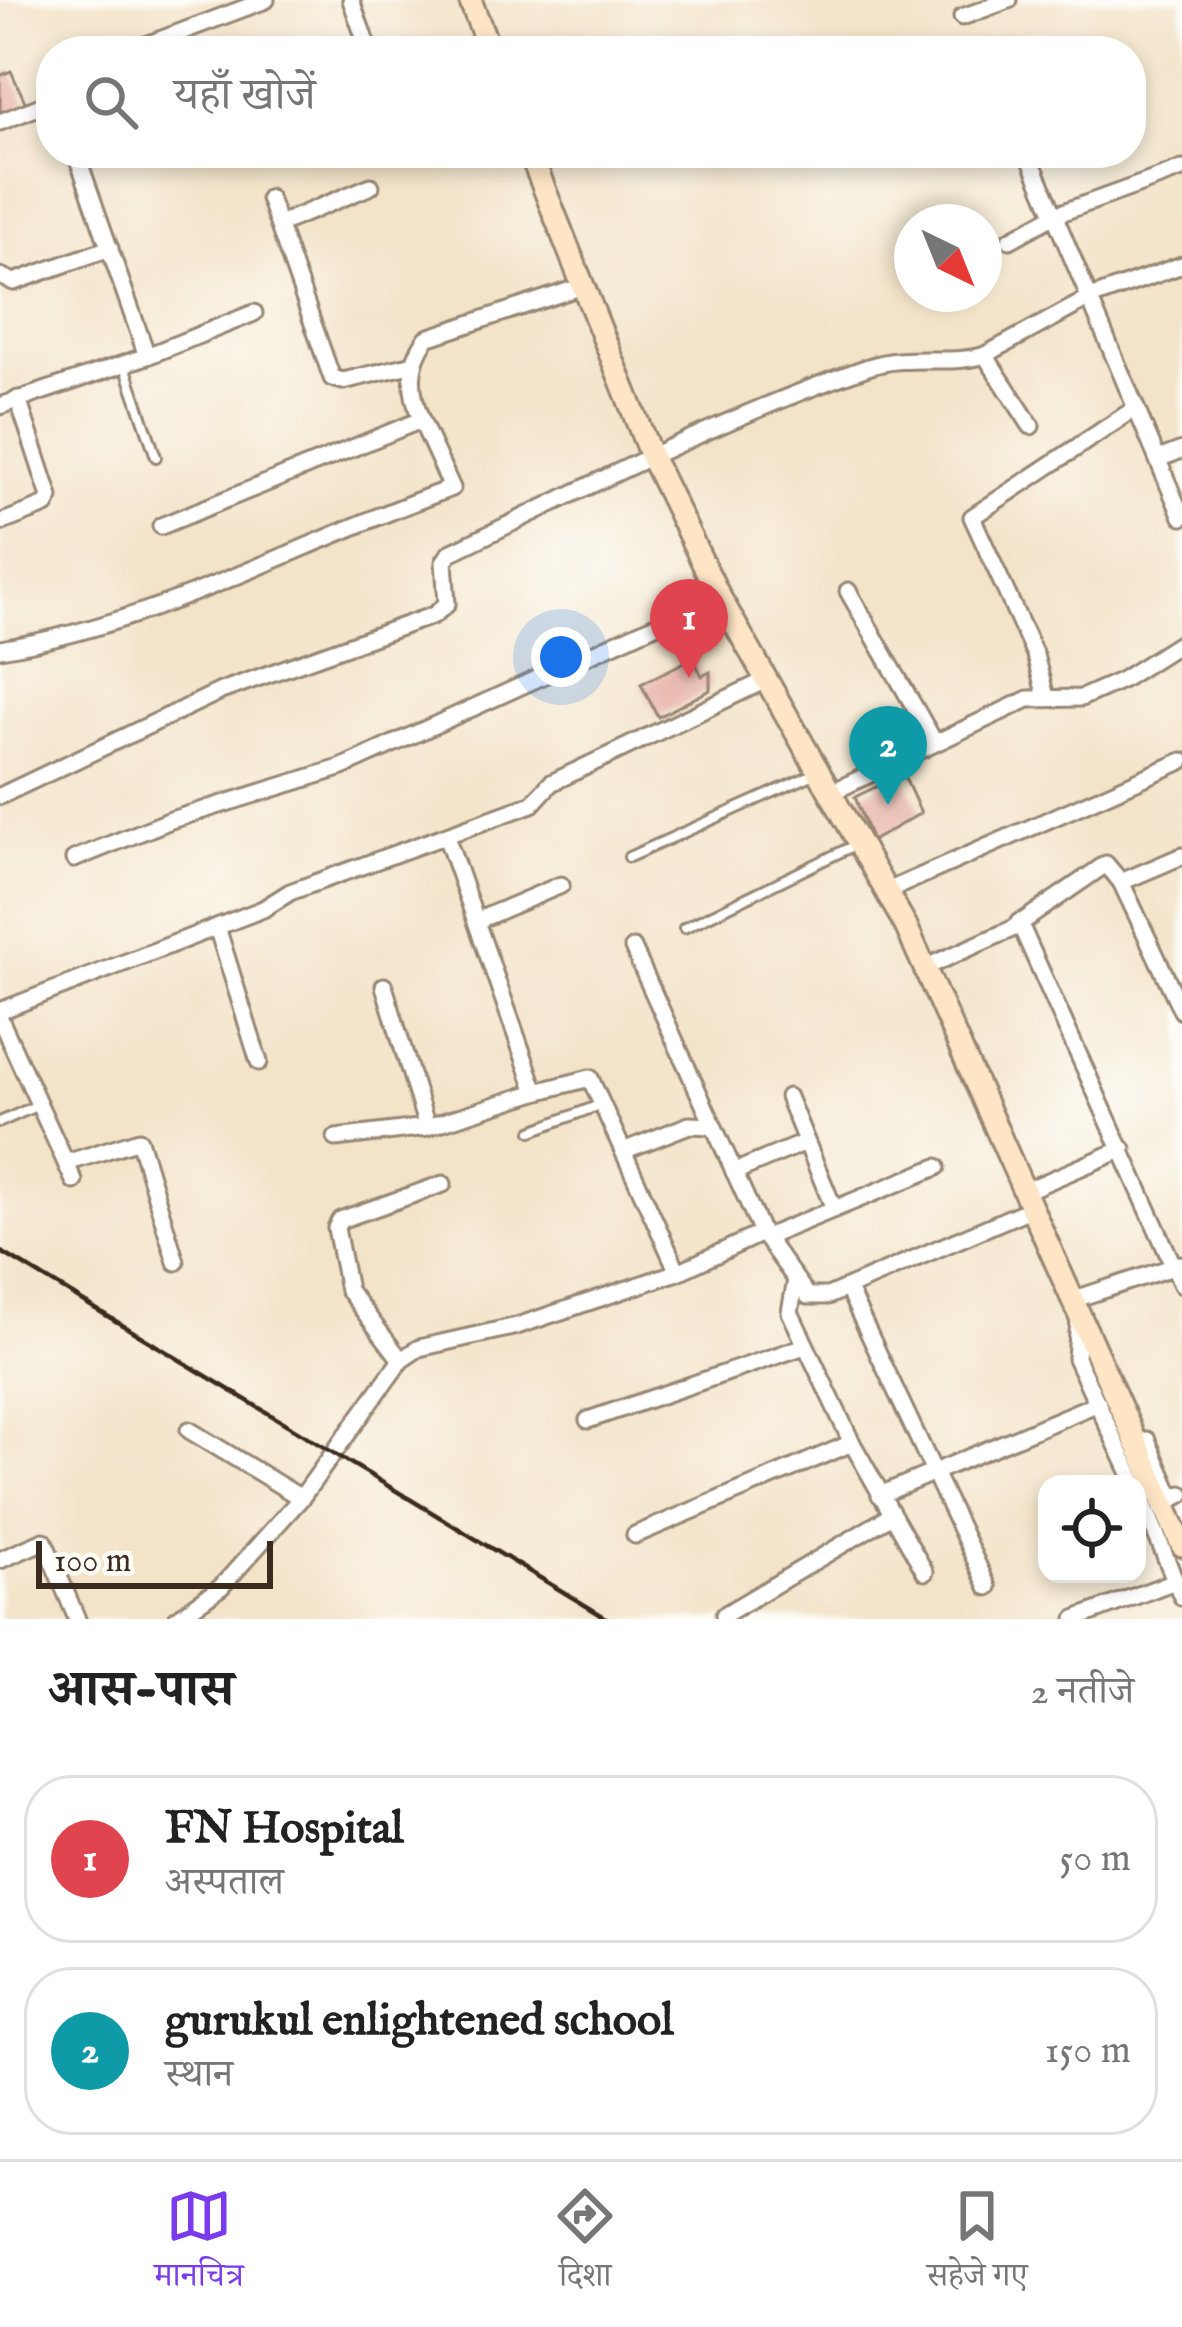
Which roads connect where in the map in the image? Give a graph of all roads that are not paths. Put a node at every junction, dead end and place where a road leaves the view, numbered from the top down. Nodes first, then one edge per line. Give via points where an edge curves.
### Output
1 (266, 0) edge
2 (351, 0) edge
3 (470, 0) edge
4 (1010, 0) edge
5 (962, 17) dead end
6 (170, 36) edge
7 (364, 36) edge
8 (484, 36) edge
9 (36, 108) edge
10 (0, 122) edge
11 (81, 168) edge
12 (536, 168) edge
13 (1035, 168) edge
14 (1182, 169) edge
15 (371, 186) dead end
16 (269, 198) dead end
17 (1055, 215) junction
18 (282, 223) junction
19 (1010, 240) dead end
20 (110, 248) junction
21 (1182, 265) edge
22 (0, 276) edge
23 (580, 287) junction
24 (1090, 298) junction
25 (254, 313) dead end
26 (985, 355) junction
27 (147, 356) junction
28 (124, 364) junction
29 (414, 364) junction
30 (18, 400) junction
31 (0, 406) edge
32 (1136, 408) junction
33 (421, 421) junction
34 (1031, 427) dead end
35 (1182, 451) edge
36 (651, 456) junction
37 (156, 457) dead end
38 (1158, 459) junction
39 (1182, 517) edge
40 (0, 523) edge
41 (161, 526) dead end
42 (848, 591) dead end
43 (718, 596) junction
44 (1182, 641) edge
45 (0, 649) edge
46 (766, 680) junction
47 (1046, 697) junction
48 (935, 743) junction
49 (1182, 761) edge
50 (818, 772) junction
51 (830, 793) junction
52 (0, 796) edge
53 (446, 836) junction
54 (859, 843) junction
55 (1182, 856) edge
56 (629, 857) dead end
57 (74, 859) dead end
58 (1121, 882) junction
59 (561, 885) dead end
60 (887, 891) junction
61 (476, 921) junction
62 (1019, 922) junction
63 (217, 927) junction
64 (684, 928) dead end
65 (632, 948) dead end
66 (924, 968) junction
67 (384, 986) dead end
68 (1182, 1011) edge
69 (1, 1023) edge
70 (259, 1061) dead end
71 (536, 1092) junction
72 (788, 1097) dead end
73 (40, 1104) junction
74 (602, 1104) junction
75 (0, 1122) edge
76 (713, 1126) junction
77 (427, 1127) junction
78 (532, 1131) dead end
79 (336, 1138) dead end
80 (806, 1142) junction
81 (1123, 1149) junction
82 (623, 1151) junction
83 (66, 1163) junction
84 (937, 1167) dead end
85 (734, 1172) junction
86 (74, 1181) dead end
87 (443, 1184) dead end
88 (1026, 1201) junction
89 (834, 1209) junction
90 (764, 1235) junction
91 (669, 1253) junction
92 (176, 1262) dead end
93 (1179, 1265) edge
94 (678, 1272) junction
95 (796, 1280) junction
96 (651, 1281) junction
97 (1182, 1285) edge
98 (848, 1289) junction
99 (1075, 1309) junction
100 (805, 1346) junction
101 (401, 1360) junction
102 (1098, 1403) junction
103 (588, 1420) dead end
104 (189, 1430) dead end
105 (852, 1443) junction
106 (932, 1472) junction
107 (1131, 1475) edge
108 (880, 1495) junction
109 (1178, 1497) edge
110 (302, 1498) junction
111 (1146, 1510) edge
112 (892, 1515) junction
113 (1182, 1520) edge
114 (634, 1535) dead end
115 (1182, 1545) edge
116 (0, 1560) edge
117 (925, 1572) dead end
118 (988, 1587) dead end
119 (1179, 1589) edge
120 (724, 1615) dead end
121 (184, 1617) edge
122 (77, 1619) edge
123 (1075, 1619) edge

1 - 6 street
2 - 7 street
3 - 8 street
4 - 5 street
9 - 10 street
11 - 20 street
12 - 23 street
13 - 17 street
14 - 17 street
15 - 18 street
16 - 18 street
17 - 19 street
17 - 24 street
18 - 29 street via 332,378
20 - 22 street via 14,282
20 - 27 street
21 - 24 street
23 - 29 street via 427,338
23 - 36 street
24 - 26 street
24 - 32 street
25 - 27 street
26 - 34 street
26 - 36 street via 870,366
27 - 28 street
28 - 30 street
28 - 37 lane
29 - 33 street via 411,393
30 - 31 street
30 - 40 street via 50,497
32 - 38 street
32 - 47 street via 972,517
33 - 41 street
33 - 45 street via 452,488 194,593
35 - 38 street
36 - 43 street
36 - 52 street via 450,553 448,604 434,615 221,691
38 - 39 street
42 - 48 street
43 - 46 street
43 - 57 street via 340,768
44 - 47 street via 1081,698
46 - 50 street
46 - 53 street via 551,783 532,804
47 - 48 street
48 - 51 street
49 - 60 street
50 - 51 street
50 - 56 lane
51 - 54 street
53 - 61 street
53 - 63 street
54 - 60 street
54 - 64 lane
55 - 58 street
58 - 62 street via 1102,864
58 - 68 street
59 - 61 street
60 - 66 street
61 - 71 street
62 - 66 street
62 - 81 street
63 - 69 street
63 - 70 street
65 - 76 street
66 - 88 street
67 - 77 street
69 - 73 street
71 - 74 street via 590,1078
71 - 77 street
72 - 80 street
73 - 75 lane
73 - 83 street
74 - 78 lane
74 - 82 street
76 - 82 street via 689,1125
76 - 85 street
77 - 79 street
80 - 85 street
80 - 89 street
81 - 88 street
81 - 93 street
82 - 91 street
83 - 86 street
83 - 92 street via 139,1140
84 - 89 street
85 - 90 street
87 - 101 street via 337,1223 347,1290
88 - 98 street
88 - 99 street
89 - 90 street
90 - 94 street
90 - 95 street
91 - 94 street
91 - 96 street
93 - 97 street
93 - 99 street
94 - 96 street
95 - 98 street via 808,1296
95 - 100 street via 789,1306
96 - 101 street via 517,1326 419,1348
98 - 106 street
99 - 102 street via 1076,1358
99 - 109 street via 1104,1348
99 - 115 street
100 - 103 street
100 - 105 street
101 - 110 street
102 - 106 street
102 - 107 street
104 - 110 street
105 - 108 street
105 - 114 street
106 - 108 street
106 - 118 street
108 - 112 street
109 - 113 street
110 - 121 street
111 - 119 street
112 - 117 street
112 - 120 street
116 - 122 street via 44,1541
119 - 123 street

